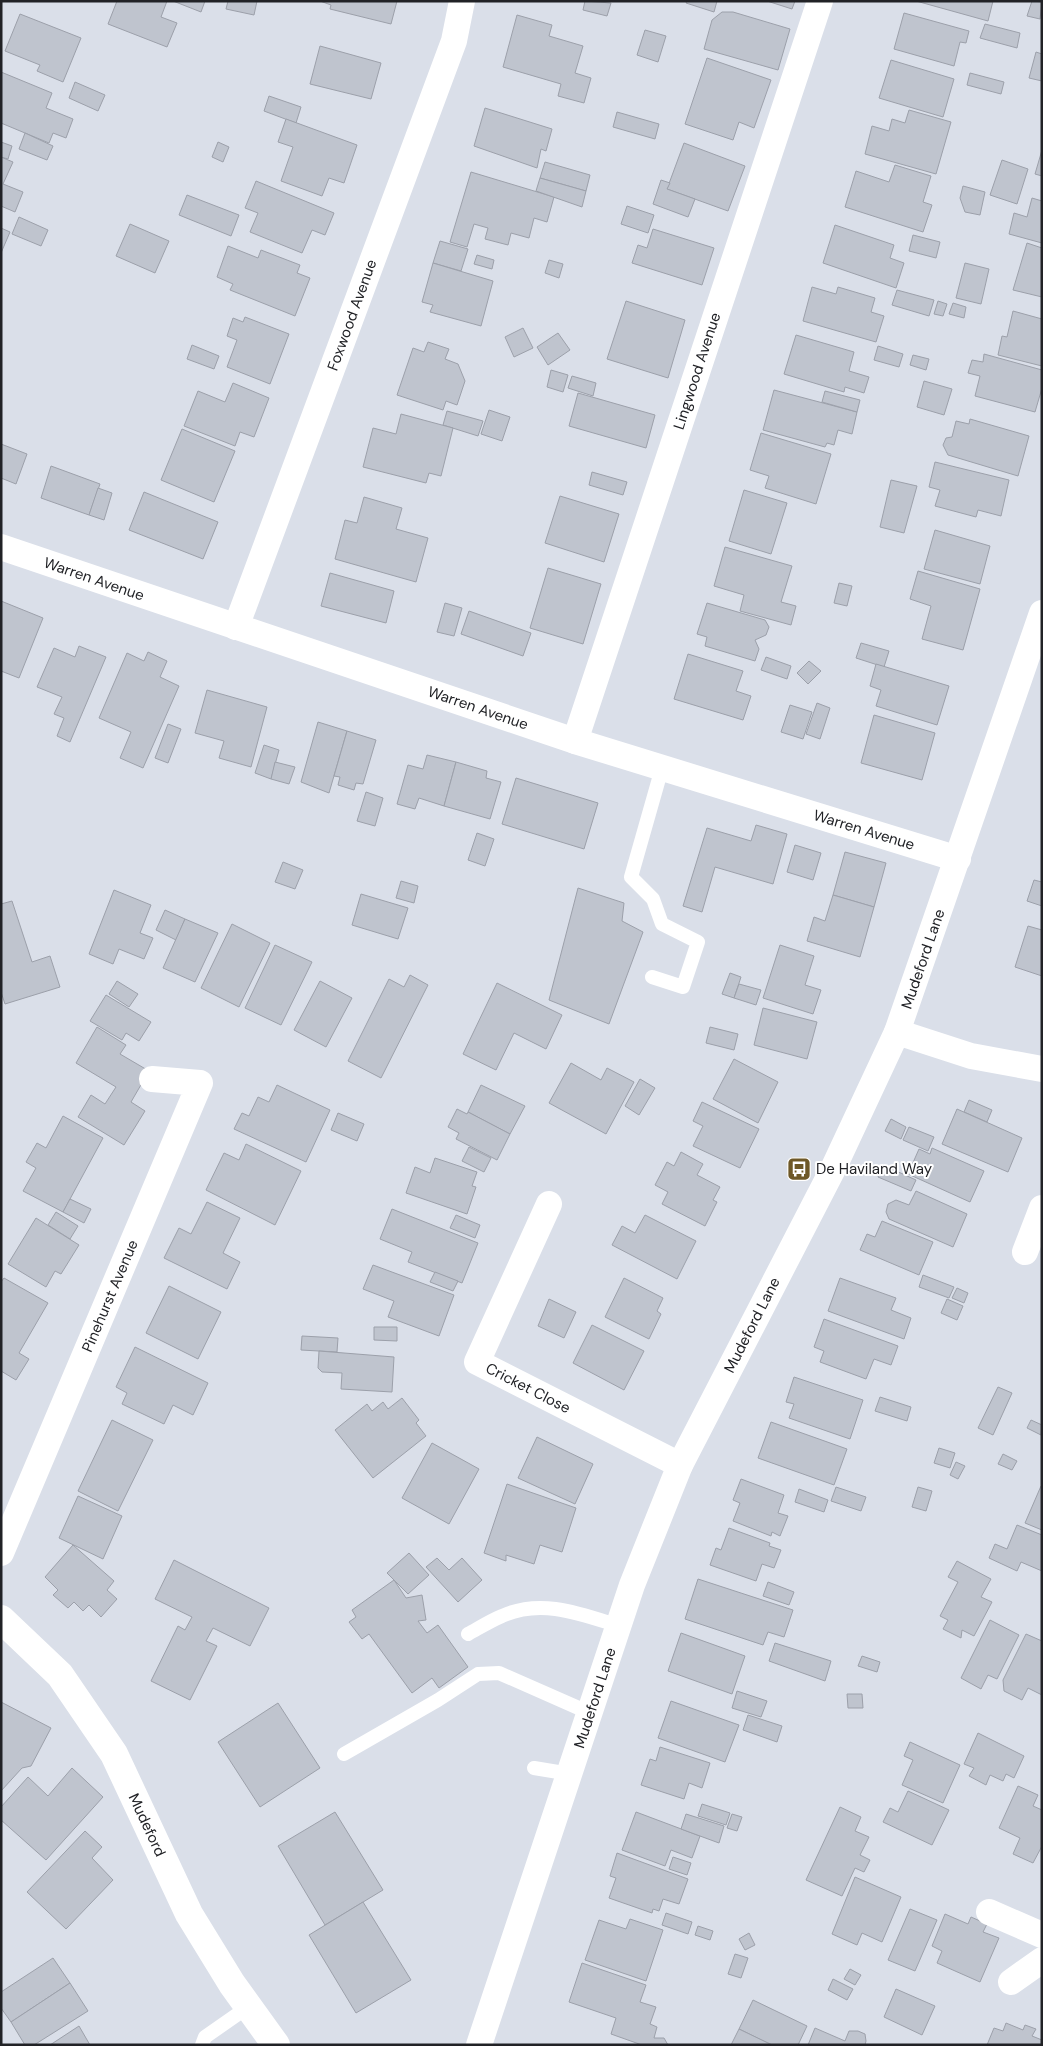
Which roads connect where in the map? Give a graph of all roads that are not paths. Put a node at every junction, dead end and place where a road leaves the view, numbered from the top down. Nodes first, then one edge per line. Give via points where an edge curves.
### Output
1 (462, 1) edge
2 (820, 1) edge
3 (1, 547) edge
4 (1042, 613) edge
5 (236, 627) junction
6 (575, 741) junction
7 (662, 768) junction
8 (958, 859) junction
9 (652, 977) dead end
10 (897, 1032) junction
11 (1042, 1069) edge
12 (152, 1079) dead end
13 (550, 1204) dead end
14 (1042, 1208) edge
15 (1025, 1252) dead end
16 (680, 1465) junction
17 (1, 1553) edge
18 (1, 1619) edge
19 (619, 1626) junction
20 (468, 1634) dead end
21 (590, 1713) junction
22 (344, 1754) dead end
23 (534, 1768) dead end
24 (570, 1774) junction
25 (989, 1912) dead end
26 (1042, 1935) edge
27 (1042, 1960) edge
28 (1011, 1982) dead end
29 (248, 2007) junction
30 (202, 2045) edge
31 (276, 2045) edge
32 (479, 2045) edge

1 - 5 street, Foxwood Avenue via 454,41
2 - 6 street, Lingwood Avenue
3 - 5 street, Warren Avenue
4 - 8 street, Mudeford Lane
5 - 6 street, Warren Avenue
6 - 7 street, Warren Avenue
7 - 8 street, Warren Avenue
7 - 9 lane via 631,877 654,899 662,924 698,942 683,987
8 - 10 street, Mudeford Lane
10 - 11 street via 972,1056
10 - 16 street, Mudeford Lane via 828,1177
12 - 17 street, Pinehurst Avenue via 200,1083
13 - 16 street, Cricket Close via 477,1362
14 - 15 street
16 - 19 street, Mudeford Lane
18 - 29 street, Mudeford via 60,1675 114,1754 189,1914 210,1952
19 - 20 lane via 555,1608 539,1607 504,1615
19 - 21 street, Mudeford Lane
21 - 22 lane via 499,1673 489,1672 478,1674
21 - 24 street, Mudeford Lane
23 - 24 lane
24 - 32 street, Mudeford Lane
25 - 26 street
27 - 28 street
29 - 30 lane via 205,2037
29 - 31 street, Mudeford

